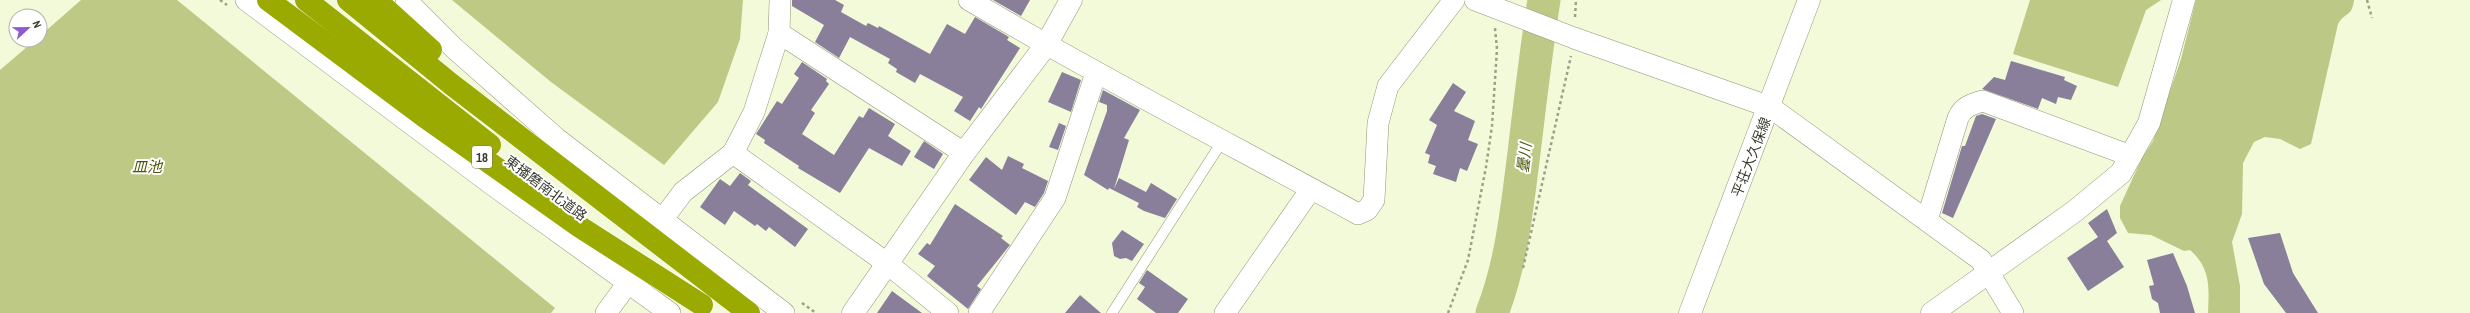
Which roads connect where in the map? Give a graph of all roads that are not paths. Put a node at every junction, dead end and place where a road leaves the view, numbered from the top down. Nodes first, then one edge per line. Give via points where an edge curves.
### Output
1 (246, 0) edge
2 (268, 0) edge
3 (306, 0) edge
4 (348, 0) edge
5 (376, 0) edge
6 (406, 0) edge
7 (780, 0) edge
8 (969, 0) edge
9 (1071, 0) edge
10 (1454, 0) edge
11 (1809, 0) edge
12 (2184, 0) edge
13 (1484, 3) edge
14 (778, 33) junction
15 (1046, 45) junction
16 (1096, 74) junction
17 (1770, 107) junction
18 (1223, 140) junction
19 (733, 153) junction
20 (964, 153) junction
21 (2131, 156) junction
22 (1312, 189) junction
23 (595, 195) junction
24 (662, 220) junction
25 (1927, 220) junction
26 (888, 264) junction
27 (1988, 274) junction
28 (628, 283) junction
29 (707, 309) edge
30 (606, 313) edge
31 (670, 313) edge
32 (749, 313) edge
33 (784, 313) edge
34 (853, 313) edge
35 (948, 313) edge
36 (979, 313) edge
37 (1112, 313) edge
38 (1225, 313) edge
39 (1690, 313) edge
40 (1932, 313) edge
41 (2013, 313) edge

1 - 28 street via 458,160
2 - 29 highway, 18 via 422,115 574,222
3 - 29 highway, 東播磨南北道路 / 18 via 434,103
4 - 23 highway, 東播磨南北道路 via 451,84
5 - 23 highway
6 - 24 street via 454,49 556,138
7 - 14 street
8 - 15 street
9 - 15 street
10 - 22 street via 1388,86 1378,123 1374,200 1367,210 1358,214
11 - 17 street, 平荘大久保線
12 - 21 street via 2149,123
13 - 17 street via 1574,38
14 - 19 street via 754,112
14 - 20 street
15 - 16 street
15 - 20 street
16 - 18 street
16 - 36 street via 1055,198
17 - 25 street
17 - 39 street, 平荘大久保線
18 - 22 street
18 - 37 lane
19 - 24 street via 683,192
19 - 26 street
20 - 26 street
21 - 25 street via 1983,102 1972,104 1962,111 1958,118
21 - 27 street via 2121,173 2100,192
22 - 38 street
23 - 32 highway, 東播磨南北道路
24 - 33 street
25 - 27 street via 1981,260
26 - 34 street
26 - 35 street
27 - 40 street
27 - 41 street
28 - 30 street
28 - 31 street

